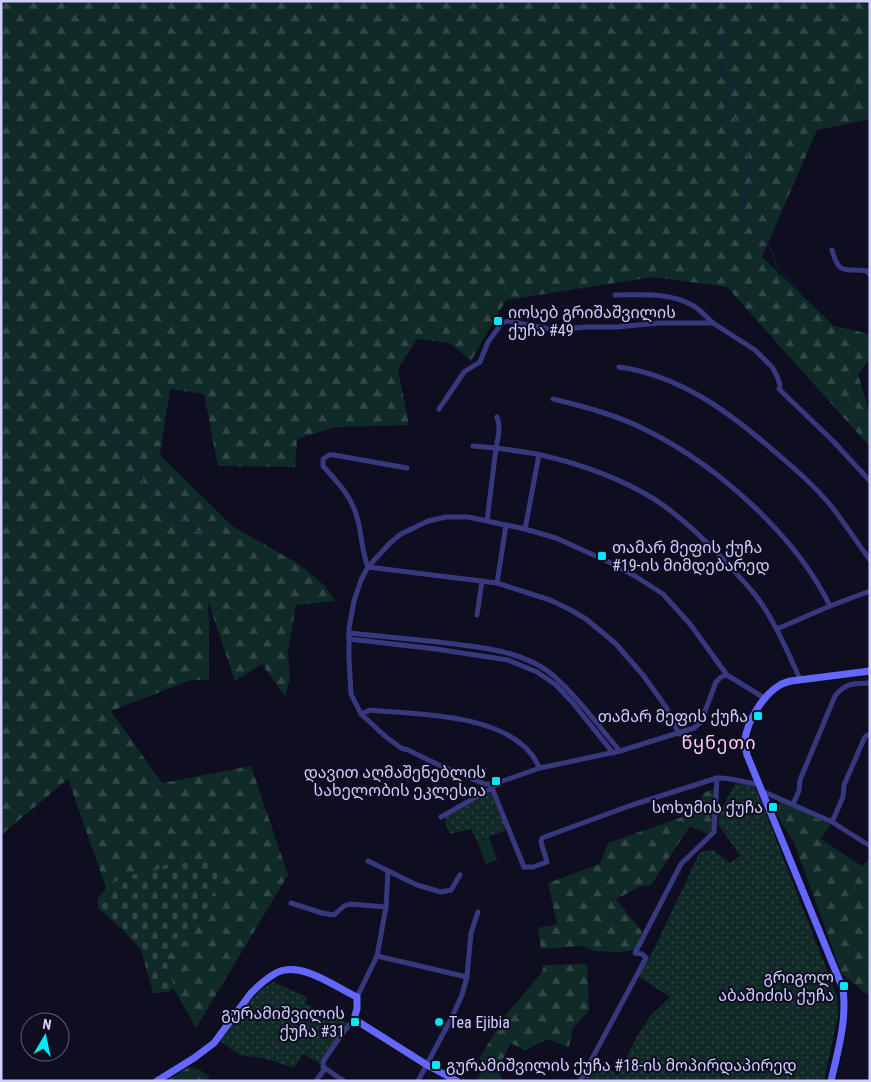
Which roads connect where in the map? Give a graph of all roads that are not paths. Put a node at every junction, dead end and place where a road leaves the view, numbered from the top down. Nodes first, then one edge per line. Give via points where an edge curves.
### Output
1 (832, 250) dead end
2 (870, 275) edge
3 (615, 295) dead end
4 (712, 323) junction
5 (619, 367) dead end
6 (553, 399) dead end
7 (439, 409) dead end
8 (497, 418) dead end
9 (472, 446) dead end
10 (496, 448) junction
11 (539, 455) junction
12 (407, 468) dead end
13 (870, 481) edge
14 (487, 521) junction
15 (506, 525) junction
16 (525, 529) junction
17 (870, 560) edge
18 (368, 567) junction
19 (482, 581) junction
20 (497, 583) junction
21 (870, 591) edge
22 (830, 606) junction
23 (477, 615) dead end
24 (777, 629) junction
25 (349, 633) junction
26 (349, 639) junction
27 (408, 639) junction
28 (407, 646) junction
29 (501, 652) junction
30 (500, 658) junction
31 (870, 671) edge
32 (726, 675) junction
33 (800, 680) junction
34 (870, 683) edge
35 (766, 699) junction
36 (361, 714) junction
37 (587, 716) junction
38 (597, 728) junction
39 (679, 734) junction
40 (870, 734) edge
41 (620, 751) junction
42 (613, 753) junction
43 (540, 768) junction
44 (717, 778) junction
45 (497, 783) junction
46 (760, 787) junction
47 (492, 788) junction
48 (794, 804) junction
49 (441, 817) dead end
50 (832, 822) junction
51 (870, 846) edge
52 (368, 861) dead end
53 (388, 871) junction
54 (460, 876) dead end
55 (291, 903) dead end
56 (386, 907) junction
57 (478, 912) dead end
58 (377, 956) junction
59 (467, 977) junction
60 (357, 997) junction
61 (354, 1019) junction
62 (427, 1065) junction
63 (323, 1067) junction
64 (157, 1081) edge
65 (316, 1081) edge
66 (344, 1081) edge
67 (418, 1081) edge
68 (457, 1081) edge
69 (580, 1081) edge
70 (830, 1081) edge

1 - 2 street via 840,268 867,271
3 - 4 street via 670,298 693,306
4 - 7 street via 555,330 508,321 502,323 488,342 480,362 464,372
4 - 13 street via 755,350 772,367 779,389
5 - 17 street via 675,382 747,428 818,491
6 - 22 street via 597,410 649,431 714,472 788,542 821,587
8 - 10 street via 500,427
9 - 10 street
10 - 11 street
10 - 14 street
11 - 16 street
11 - 24 street via 593,470 654,499 702,537 727,563 756,595
12 - 18 street via 334,455 323,459 323,466 345,491 356,511
14 - 15 street
14 - 18 street via 446,517 428,521 401,534
15 - 16 street
15 - 20 street
16 - 32 street via 556,538 608,562 663,594 690,624
18 - 19 street
18 - 25 street via 354,601
19 - 20 street
19 - 23 street
20 - 39 street via 569,609 615,643 666,707
21 - 22 street
22 - 24 street
24 - 33 street
25 - 26 street
25 - 27 street
26 - 28 street
26 - 36 street via 351,694
27 - 28 street
27 - 29 street
28 - 30 street
29 - 30 street
29 - 37 street via 535,663 554,676 578,700
30 - 37 street via 537,672 556,685
31 - 33 main road
32 - 35 street
32 - 39 street via 716,682 701,722
33 - 35 main road via 780,685
34 - 48 street via 848,685 835,696 800,780
35 - 46 main road via 757,709 745,740 747,755
36 - 43 street via 370,710 480,723 516,740 532,754
36 - 45 street via 401,748 485,784
37 - 38 street
38 - 41 street
38 - 42 street
39 - 41 street
40 - 50 street via 864,739 844,785 843,798
41 - 42 street
42 - 43 street
43 - 45 street
44 - 46 street via 725,777
44 - 47 street via 542,838 540,842 547,862 533,867 524,867
44 - 69 street via 714,832 681,864 635,953 646,958
45 - 47 street
46 - 48 street
46 - 70 main road via 843,989 845,1012
47 - 49 street
48 - 50 street
50 - 51 street
52 - 53 street
53 - 54 street via 441,892 451,890
53 - 56 street
55 - 56 street via 334,915 350,904
56 - 58 street
57 - 59 street via 471,932
58 - 59 street
58 - 60 street
59 - 62 street via 452,1017
60 - 61 main road
60 - 64 main road via 305,972 287,970 275,973 251,993 214,1044
61 - 62 main road
61 - 63 street via 324,1060
62 - 67 street
62 - 68 main road
63 - 65 street
63 - 66 street

